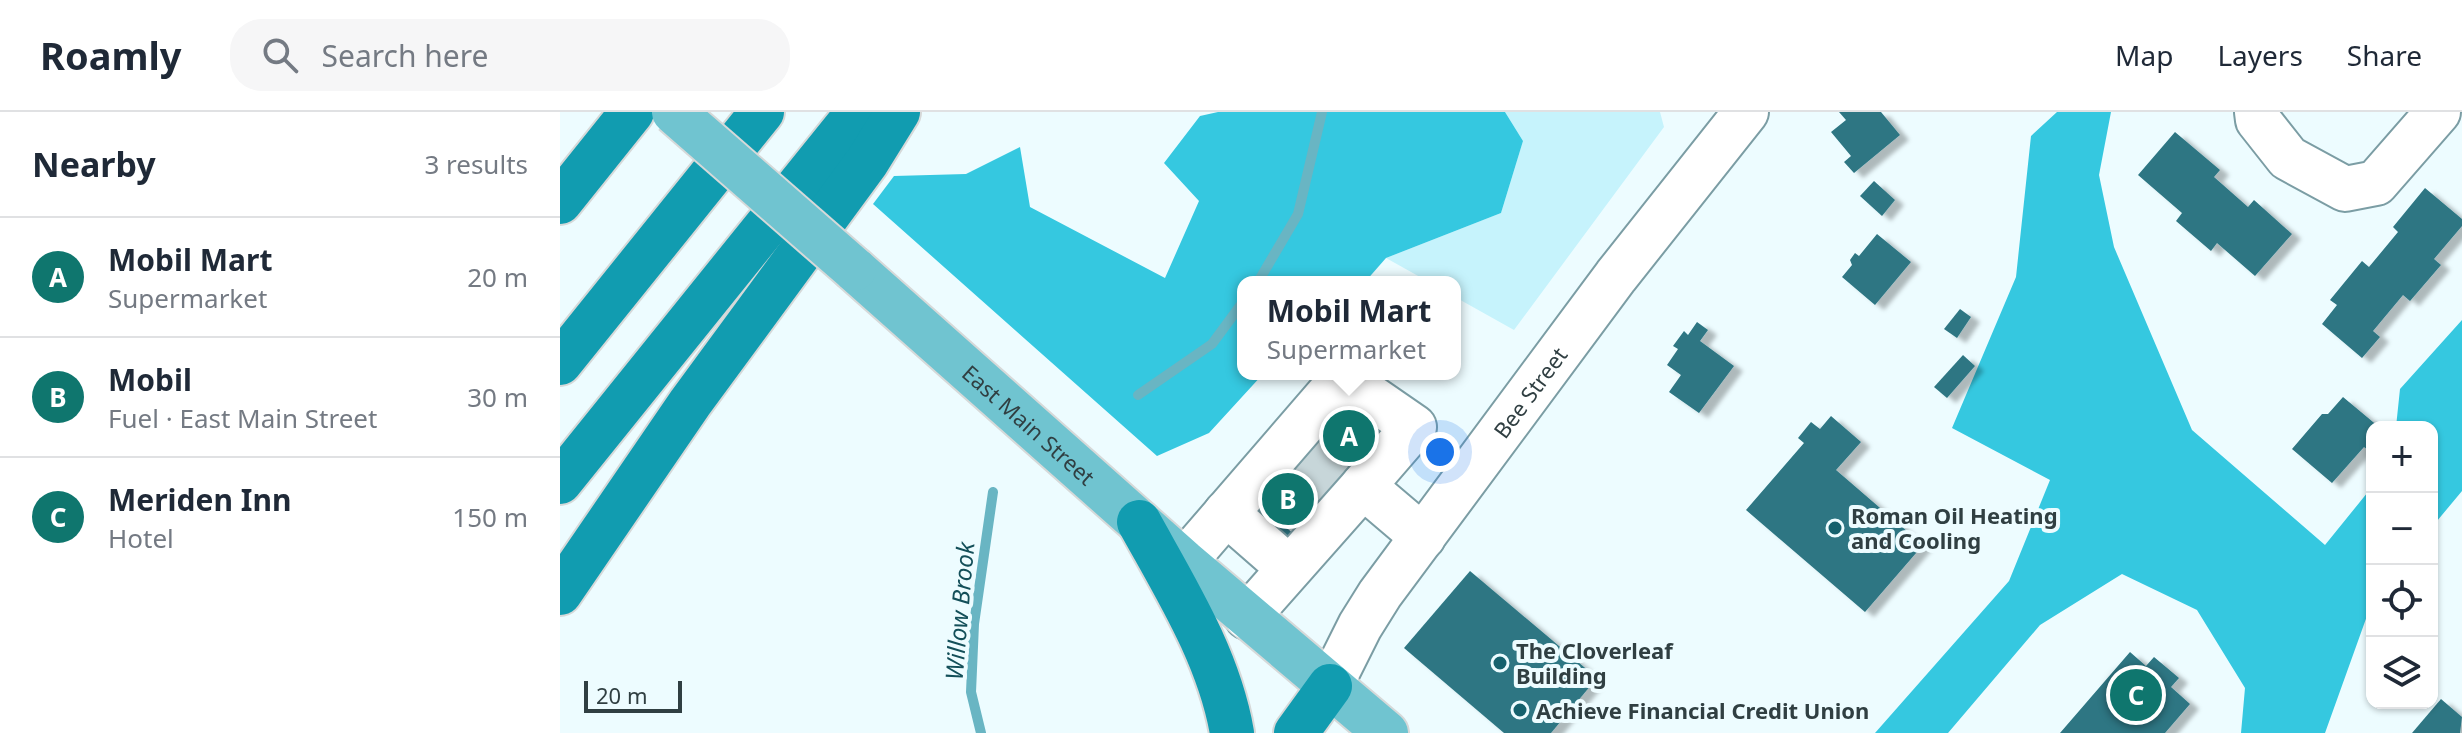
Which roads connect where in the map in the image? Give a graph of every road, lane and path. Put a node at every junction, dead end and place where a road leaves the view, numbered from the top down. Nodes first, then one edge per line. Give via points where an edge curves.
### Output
1 (632, 112) edge
2 (674, 112) edge
3 (762, 112) edge
4 (858, 112) edge
5 (898, 112) edge
6 (1746, 112) edge
7 (2257, 112) edge
8 (2438, 112) edge
9 (560, 202) edge
10 (560, 363) edge
11 (1342, 380) edge
12 (1346, 380) edge
13 (560, 482) edge
14 (1337, 504) junction
15 (1226, 513) junction
16 (1139, 522) junction
17 (1423, 537) junction
18 (1184, 562) junction
19 (1289, 568) junction
20 (560, 593) edge
21 (1247, 617) junction
22 (1330, 686) junction
23 (1232, 733) edge
24 (1296, 733) edge
25 (1323, 733) edge
26 (1386, 733) edge

1 - 9 highway
2 - 16 main road, East Main Street, bridge
3 - 10 highway
4 - 13 highway
5 - 20 highway
6 - 17 street, Bee Street via 1616,276
7 - 8 street via 2288,158 2345,189 2376,183
11 - 15 street via 1281,465
12 - 14 street via 1414,427
14 - 17 street
14 - 19 street
15 - 18 street
15 - 19 street
16 - 18 main road, East Main Street
16 - 23 highway via 1201,638
17 - 22 street, Bee Street via 1360,626
18 - 21 main road, East Main Street
19 - 21 street
21 - 22 main road, East Main Street
22 - 24 highway
22 - 25 highway
22 - 26 main road, East Main Street

